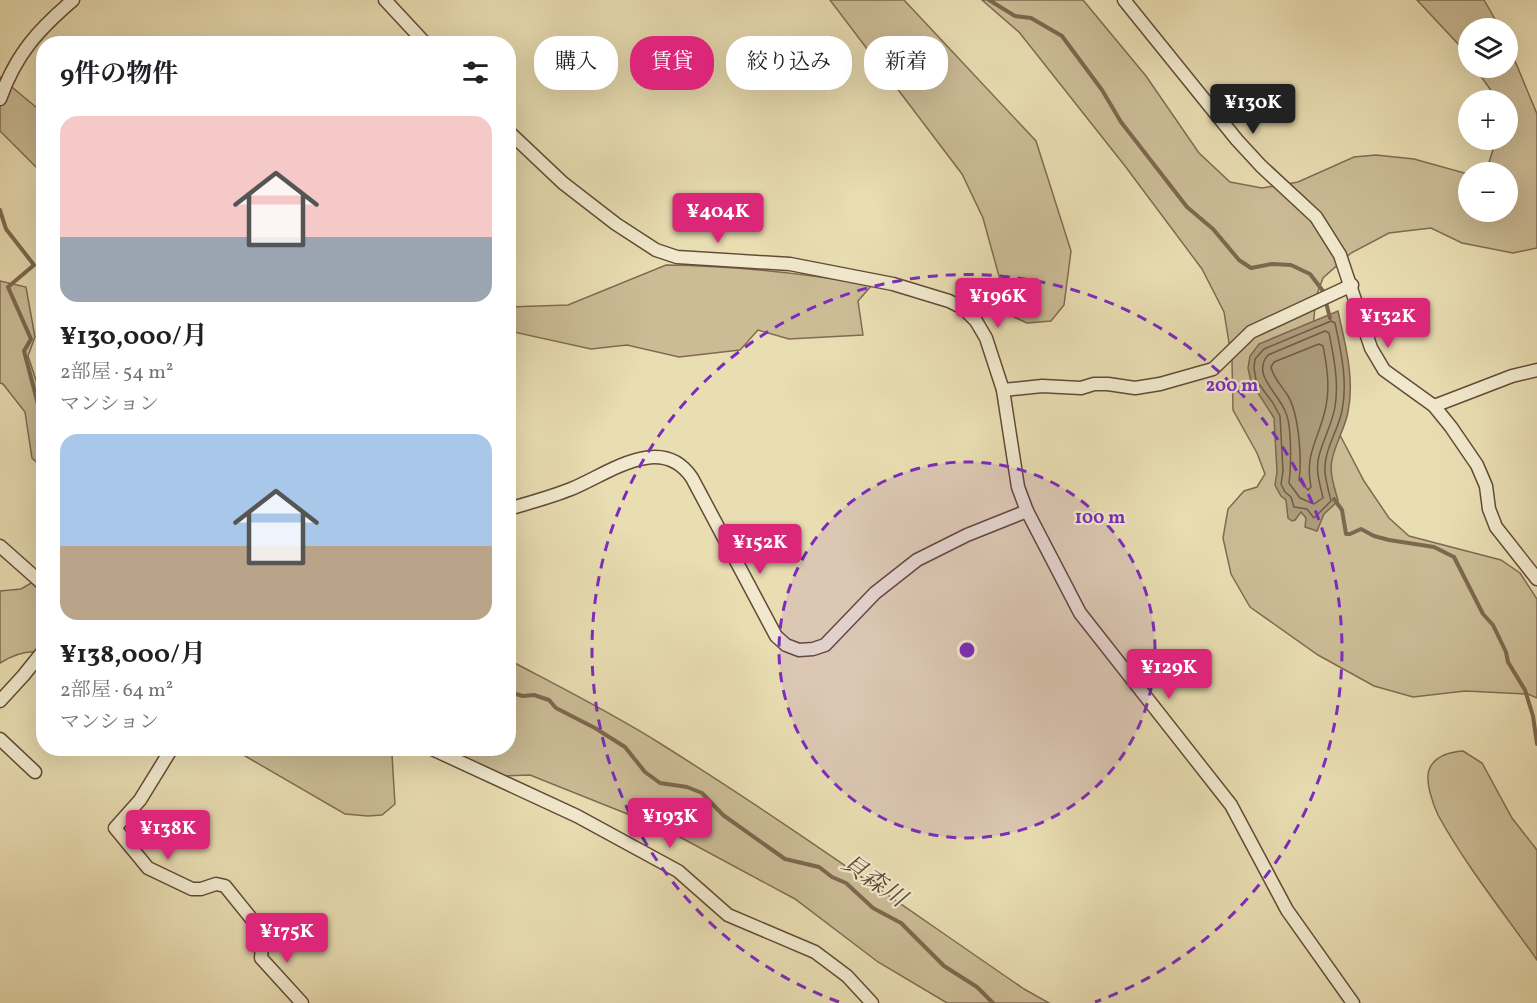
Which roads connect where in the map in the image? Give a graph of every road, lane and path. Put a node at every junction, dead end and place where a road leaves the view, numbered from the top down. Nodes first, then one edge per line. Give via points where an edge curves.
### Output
1 (73, 0) edge
2 (386, 0) edge
3 (1124, 0) edge
4 (419, 36) edge
5 (0, 99) edge
6 (516, 139) edge
7 (1352, 285) junction
8 (1537, 370) edge
9 (1003, 390) junction
10 (1434, 406) junction
11 (516, 506) edge
12 (1027, 511) junction
13 (0, 546) edge
14 (36, 578) edge
15 (1537, 579) edge
16 (36, 660) edge
17 (0, 700) edge
18 (0, 739) edge
19 (167, 756) edge
20 (447, 756) edge
21 (35, 772) dead end
22 (302, 1003) edge
23 (872, 1003) edge
24 (1353, 1003) edge

1 - 5 street via 30,42 14,65
2 - 4 street
3 - 7 street via 1245,149 1316,217 1341,255
6 - 9 street via 563,183 656,250 676,257 790,264 881,281 921,291 963,308 986,338
7 - 9 street via 1251,332 1213,369 1136,388 1094,384 1080,388
7 - 10 street via 1376,359
8 - 10 street
9 - 12 street via 1013,463
10 - 15 street via 1477,465 1496,527
11 - 12 street via 572,489 632,461 654,456 668,458 692,478 776,636 792,648 806,650 825,645 875,592 917,560
12 - 24 street via 1080,613 1231,805 1287,910
13 - 14 street
16 - 17 street
18 - 21 street
19 - 22 street via 140,800 115,828 148,868 192,889 225,886 263,933 261,958
20 - 23 street via 577,816 678,871 728,915 815,952 847,976

